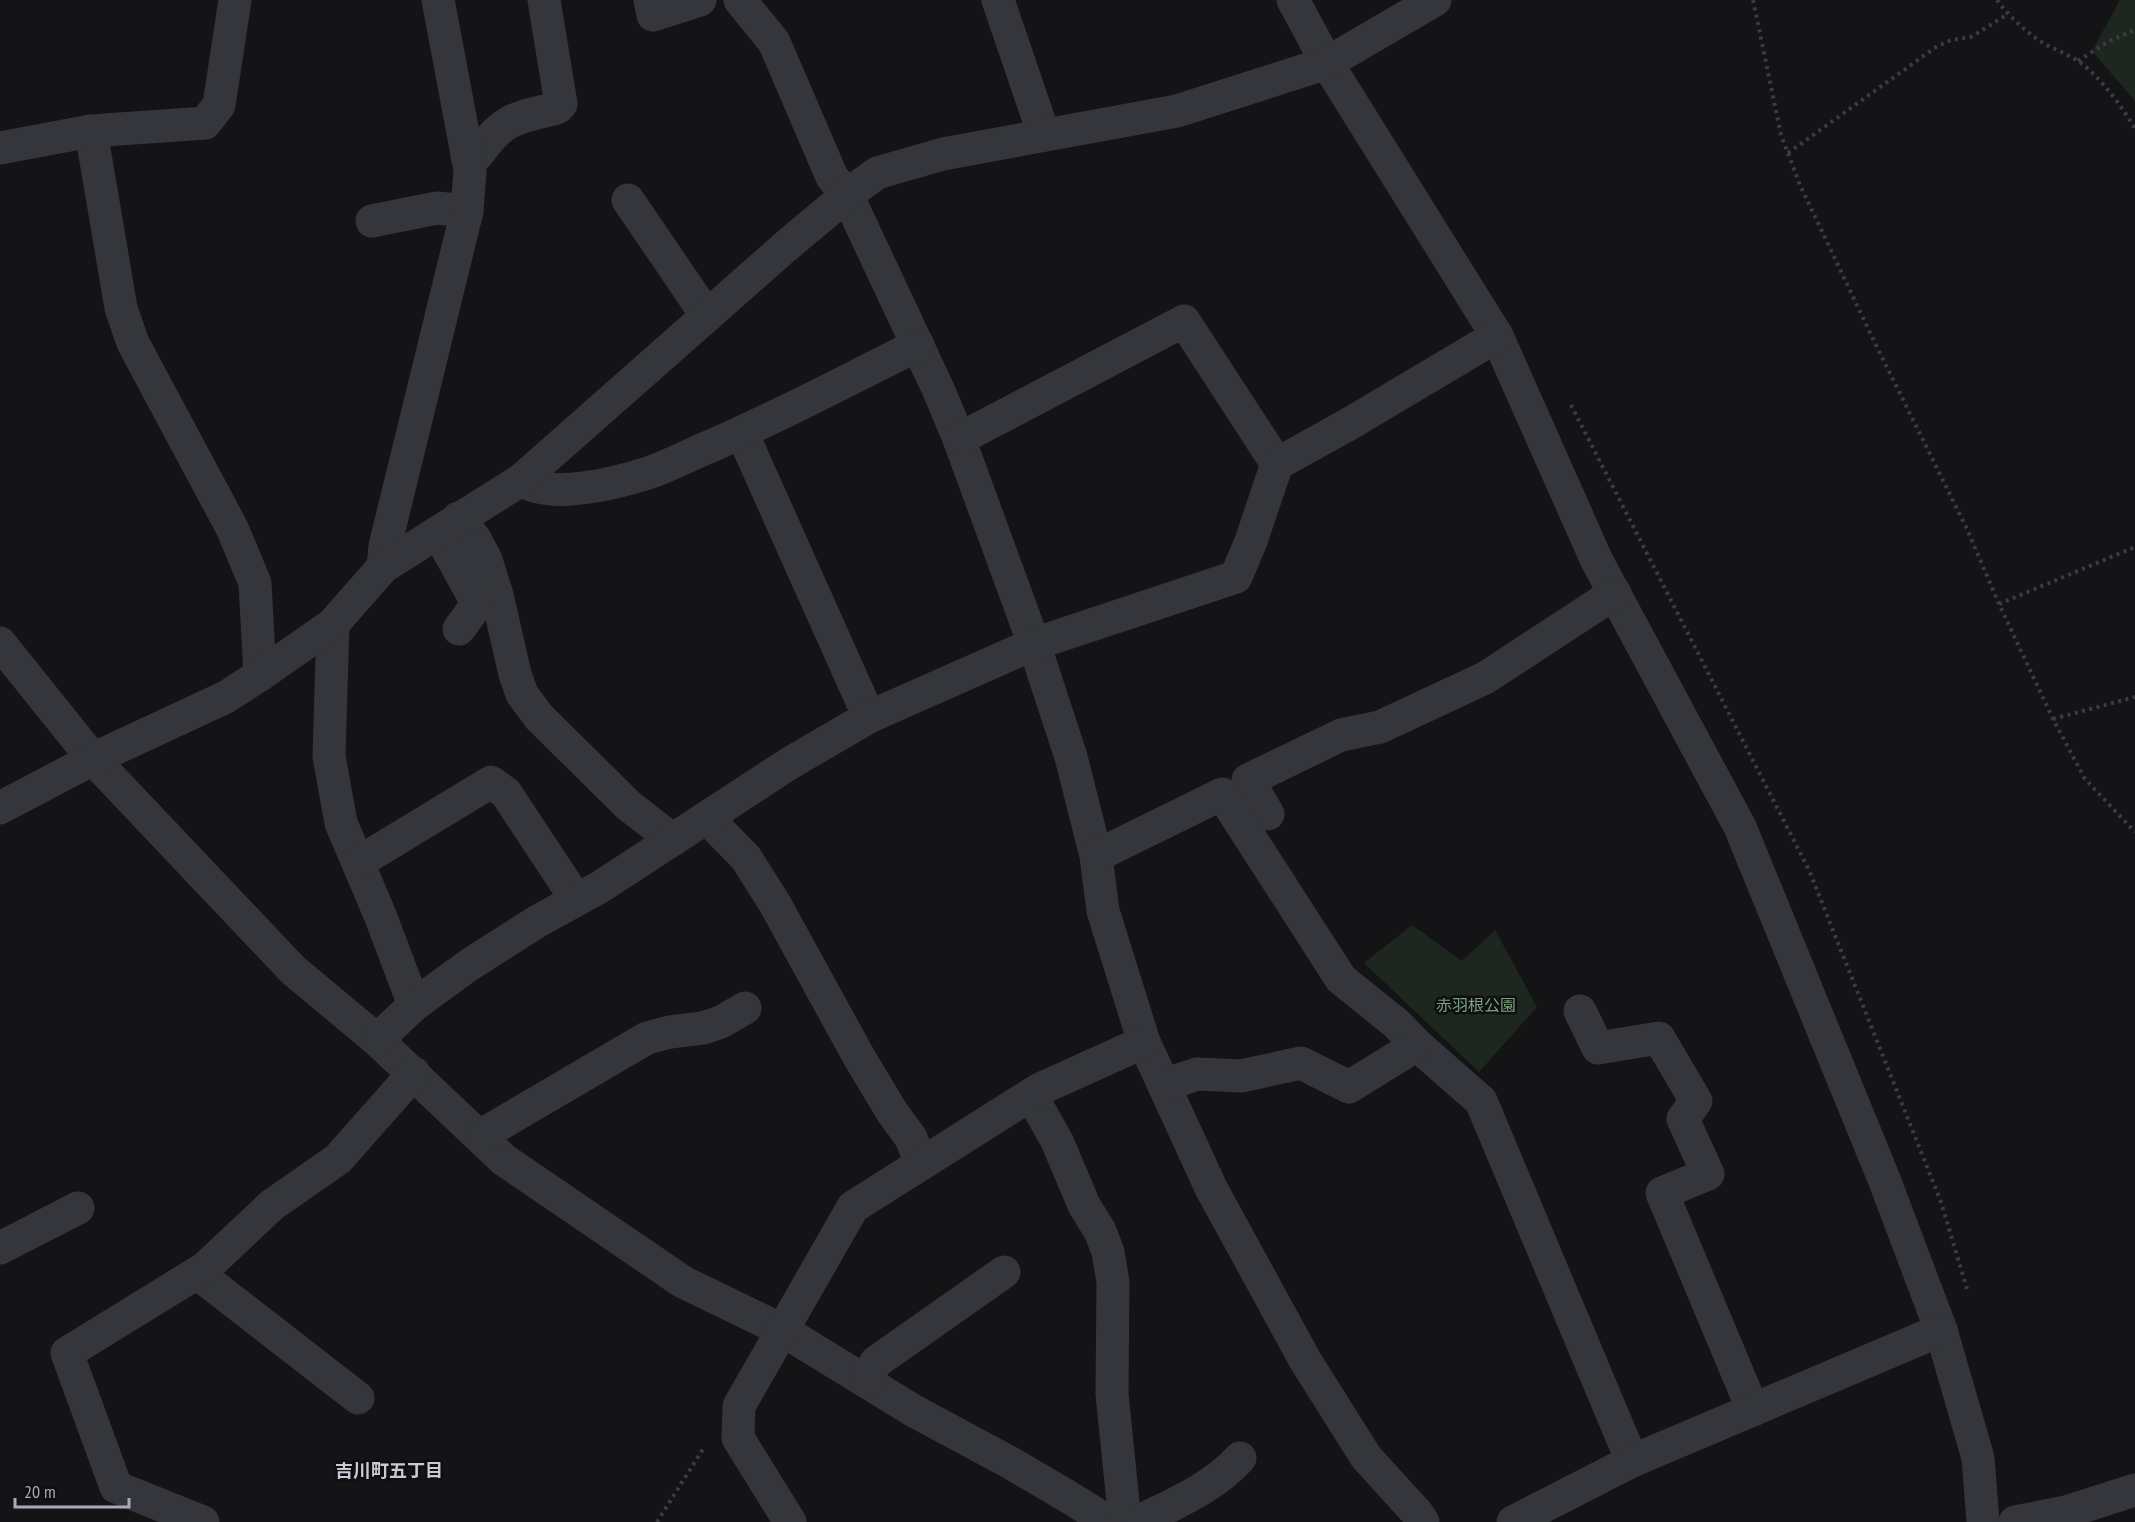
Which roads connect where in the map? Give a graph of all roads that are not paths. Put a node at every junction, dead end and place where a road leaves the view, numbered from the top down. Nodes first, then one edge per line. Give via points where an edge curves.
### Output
1 (235, 0) edge
2 (438, 0) edge
3 (544, 0) edge
4 (650, 0) edge
5 (700, 0) edge
6 (740, 0) edge
7 (998, 0) edge
8 (1293, 0) edge
9 (1435, 0) edge
10 (1326, 63) junction
11 (91, 131) junction
12 (1044, 135) junction
13 (0, 148) edge
14 (467, 156) junction
15 (847, 195) junction
16 (628, 201) dead end
17 (467, 211) junction
18 (372, 221) dead end
19 (707, 316) junction
20 (1497, 336) junction
21 (918, 345) junction
22 (742, 433) junction
23 (959, 439) junction
24 (1276, 464) junction
25 (521, 480) junction
26 (448, 525) junction
27 (383, 567) junction
28 (1615, 593) junction
29 (333, 624) junction
30 (459, 628) dead end
31 (0, 643) edge
32 (1034, 644) junction
33 (260, 675) junction
34 (869, 717) junction
35 (93, 759) junction
36 (0, 808) edge
37 (1268, 814) dead end
38 (707, 818) junction
39 (673, 840) junction
40 (1096, 856) junction
41 (359, 862) junction
42 (576, 899) junction
43 (414, 1005) junction
44 (745, 1008) dead end
45 (1580, 1011) dead end
46 (377, 1040) junction
47 (1144, 1042) junction
48 (1417, 1045) junction
49 (414, 1073) junction
50 (1164, 1085) junction
51 (1031, 1095) junction
52 (482, 1138) junction
53 (921, 1164) junction
54 (78, 1208) dead end
55 (0, 1248) edge
56 (205, 1267) junction
57 (1004, 1272) dead end
58 (279, 1313) dead end
59 (782, 1330) junction
60 (1941, 1330) junction
61 (865, 1381) junction
62 (358, 1398) dead end
63 (1753, 1410) junction
64 (1240, 1458) dead end
65 (1632, 1461) junction
66 (2135, 1491) edge
67 (2072, 1517) edge
68 (181, 1518) edge
69 (790, 1522) edge
70 (1103, 1522) edge
71 (1125, 1522) edge
72 (1138, 1522) edge
73 (1423, 1522) edge
74 (1513, 1522) edge
75 (1983, 1522) edge
76 (2015, 1522) edge

1 - 11 street via 219,105 205,123
2 - 14 street
3 - 14 street via 561,104 512,119 478,153
4 - 5 street via 653,15
6 - 15 street via 774,42 832,177
7 - 12 street
8 - 10 street
9 - 10 street
10 - 12 street via 1177,111
10 - 20 street
11 - 13 street
11 - 33 street via 121,308 133,343 232,528 255,583
12 - 15 street via 943,154 877,173
14 - 17 street
15 - 19 street
15 - 21 street
16 - 19 street
17 - 18 street via 437,208
17 - 27 street
19 - 25 street
20 - 24 street
20 - 28 street via 1597,561
21 - 22 street
21 - 23 street
22 - 25 street via 646,474 574,490 543,490
22 - 34 street
23 - 24 street via 1184,321
23 - 32 street
24 - 32 street via 1236,578
25 - 26 street
26 - 27 street
26 - 30 street via 475,599 473,610
26 - 39 street via 475,539 486,560 522,694 539,717 628,805
27 - 29 street
28 - 37 street via 1485,678 1380,727 1341,735 1248,780
28 - 60 street via 1740,827 1884,1179
29 - 33 street
29 - 41 street via 329,756 341,823
31 - 35 street
32 - 34 street
32 - 40 street via 1071,757
33 - 35 street via 226,697
34 - 38 street
35 - 36 street
35 - 46 street via 293,969
38 - 39 street
38 - 53 street via 746,858 776,904 859,1057 910,1138
39 - 42 street
40 - 47 street via 1103,911
40 - 48 street via 1222,794 1333,970
41 - 42 street via 491,782 506,793
41 - 43 street
42 - 43 street
43 - 46 street
44 - 52 street via 703,1028 647,1038
45 - 63 street via 1598,1048 1659,1038 1696,1101 1683,1119 1708,1174 1662,1193
46 - 49 street
47 - 50 street
47 - 51 street
48 - 50 street via 1349,1087 1301,1063 1241,1076 1197,1074
48 - 65 street via 1481,1101
49 - 52 street
49 - 56 street via 338,1158 272,1205
50 - 73 street via 1211,1188 1305,1360 1366,1457
51 - 53 street
51 - 71 street via 1057,1141 1108,1252 1113,1282 1112,1394
52 - 59 street via 504,1160 683,1282
53 - 59 street via 853,1207
54 - 55 street
56 - 58 street
56 - 62 street
56 - 68 street via 67,1353 116,1487
57 - 61 street via 876,1362
59 - 61 street
59 - 69 street via 738,1406 738,1438
60 - 63 street
60 - 75 street via 1978,1458
61 - 70 street via 1067,1496
63 - 65 street
64 - 72 street via 1227,1472 1194,1494
65 - 74 street
66 - 67 street
67 - 76 street

